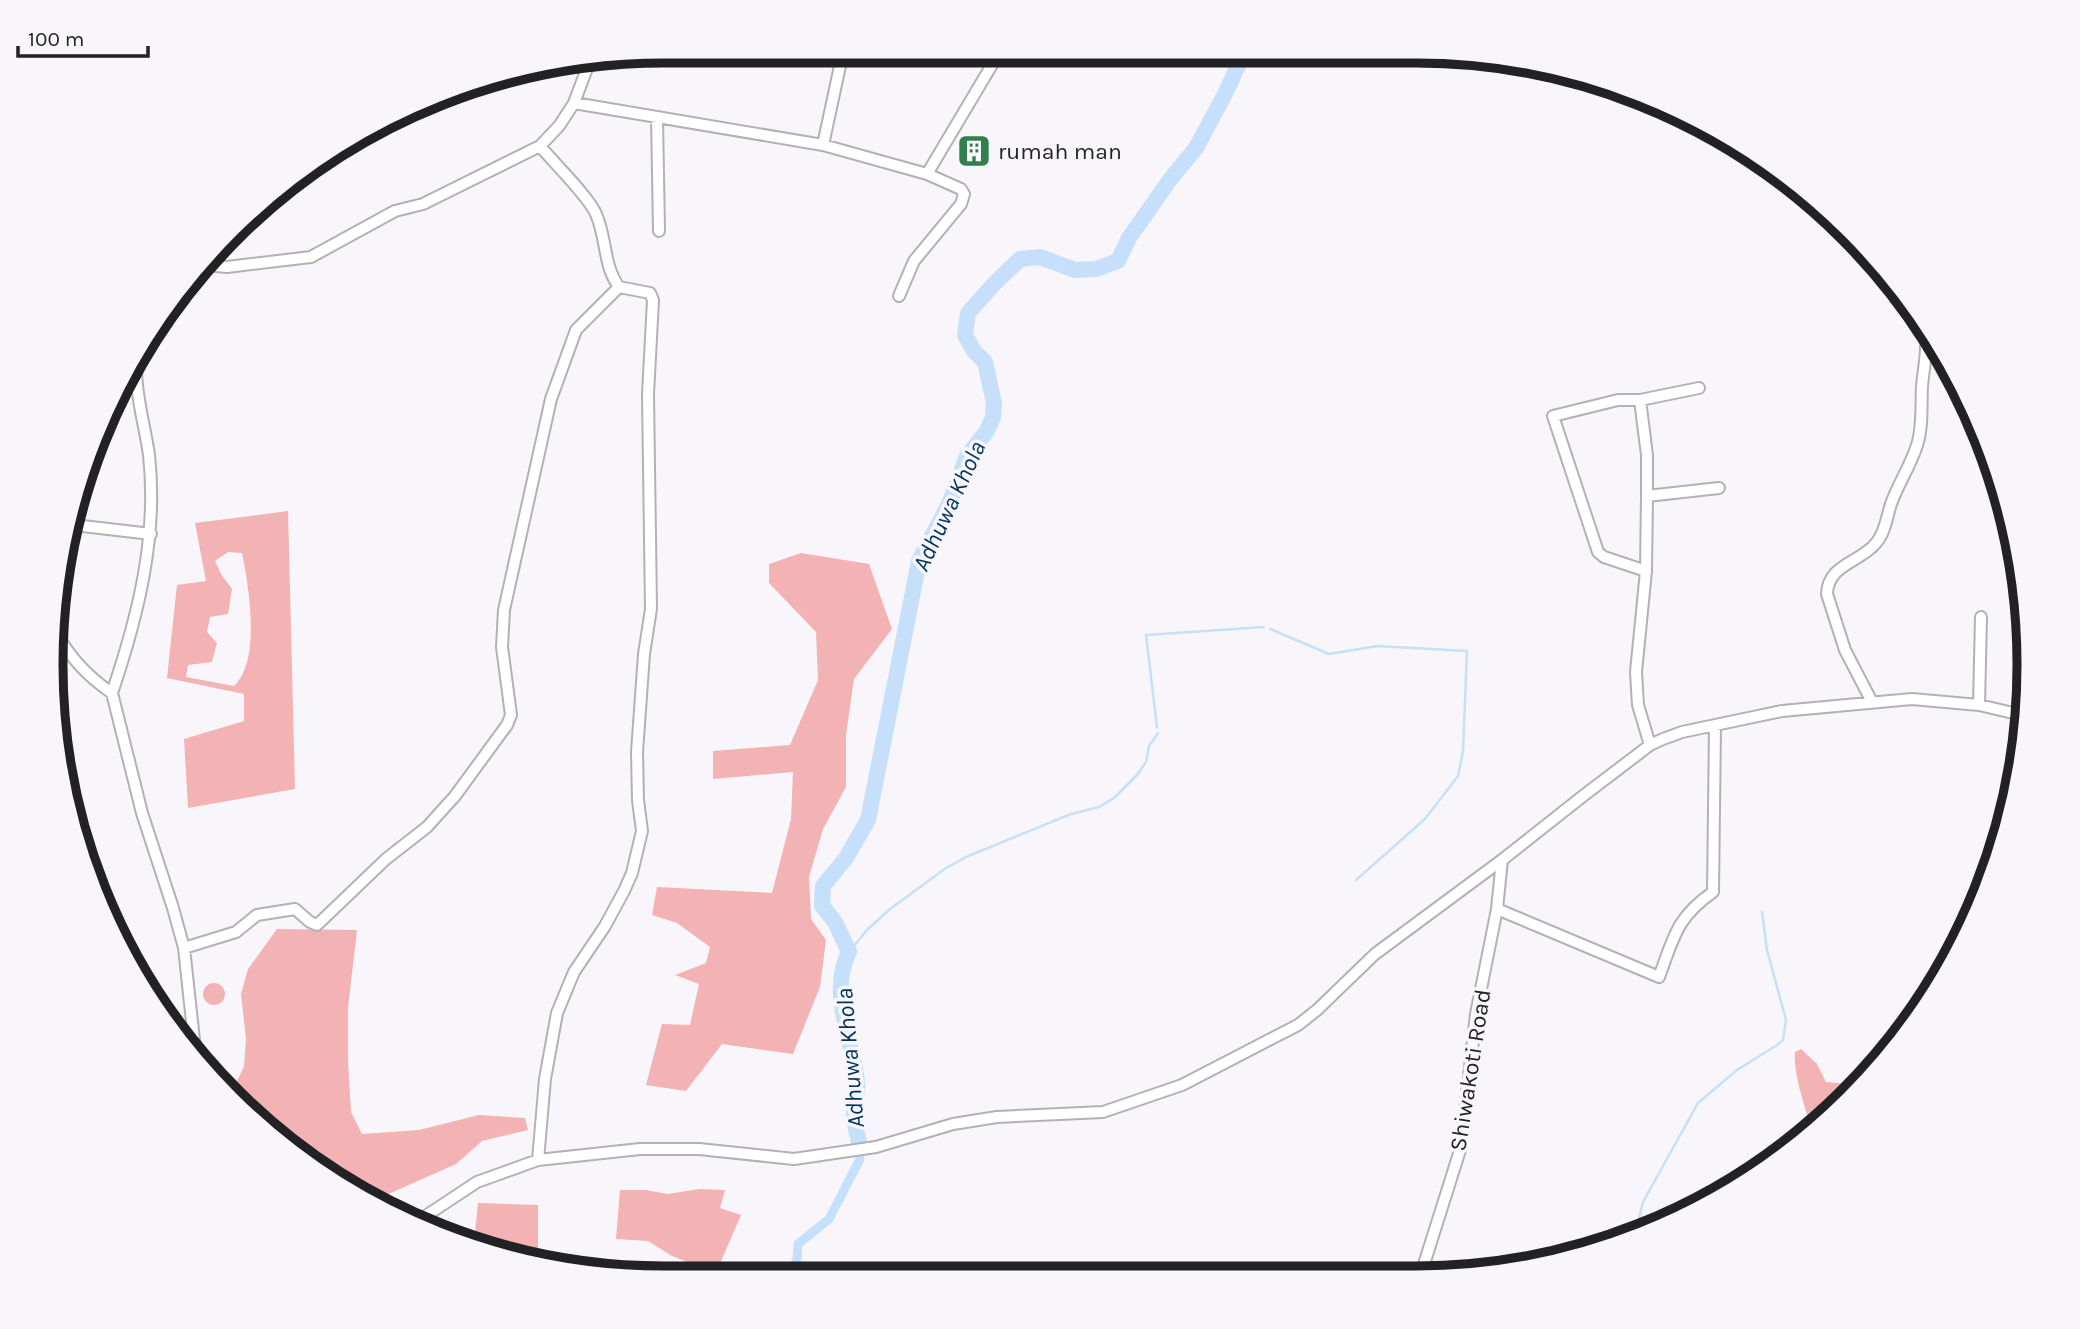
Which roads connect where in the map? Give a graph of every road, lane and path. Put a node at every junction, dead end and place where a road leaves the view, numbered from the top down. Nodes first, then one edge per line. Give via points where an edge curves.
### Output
1 (841, 63) edge
2 (993, 63) edge
3 (587, 68) edge
4 (574, 103) junction
5 (657, 118) junction
6 (823, 145) junction
7 (540, 146) junction
8 (927, 174) junction
9 (659, 231) dead end
10 (214, 266) edge
11 (619, 287) junction
12 (899, 296) dead end
13 (1927, 349) edge
14 (136, 378) edge
15 (1699, 388) dead end
16 (1640, 400) junction
17 (1719, 488) dead end
18 (1647, 496) junction
19 (79, 526) edge
20 (151, 534) junction
21 (1646, 571) junction
22 (1981, 617) dead end
23 (64, 644) edge
24 (112, 693) junction
25 (1872, 702) junction
26 (1979, 705) junction
27 (2015, 713) edge
28 (1715, 725) junction
29 (1650, 745) junction
30 (1502, 860) junction
31 (1497, 909) junction
32 (184, 948) junction
33 (194, 1039) edge
34 (538, 1160) junction
35 (425, 1216) edge
36 (1424, 1266) edge

1 - 6 street
2 - 8 street
3 - 4 street
4 - 5 street
4 - 7 street
5 - 6 street
5 - 9 street
6 - 8 street
7 - 10 street via 424,204 395,211 311,257
7 - 11 street via 595,211 608,269
8 - 12 street via 964,194 961,204 914,261
11 - 32 street via 576,330 551,400 504,610 502,648 510,715 498,738 427,827 317,925 295,909 272,911 257,915 236,932
11 - 34 street via 650,293 653,300 648,394 651,609 637,752 642,831 628,882 574,972 557,1013
13 - 25 street via 1917,447 1881,534 1875,545 1841,568 1827,586 1844,650
14 - 20 street via 149,455
15 - 16 street
16 - 18 street
16 - 21 street via 1618,400 1553,416 1598,552
17 - 18 street
18 - 21 street
19 - 20 street
20 - 24 street via 146,572
21 - 29 street via 1636,673 1638,705
22 - 26 street
23 - 24 street via 92,680
24 - 32 street via 142,813
25 - 26 street via 1912,699
25 - 28 street via 1782,711
26 - 27 street
28 - 29 street
28 - 31 street via 1713,892 1693,906 1679,926 1659,977
29 - 30 street
30 - 31 street, Shiwakoti Road
30 - 34 street via 1375,954 1298,1025 1182,1085 1103,1112 997,1117 953,1124 876,1147 794,1159 699,1149 639,1149
31 - 36 street, Shiwakoti Road via 1476,1014 1461,1147
32 - 33 street
34 - 35 street via 477,1182

